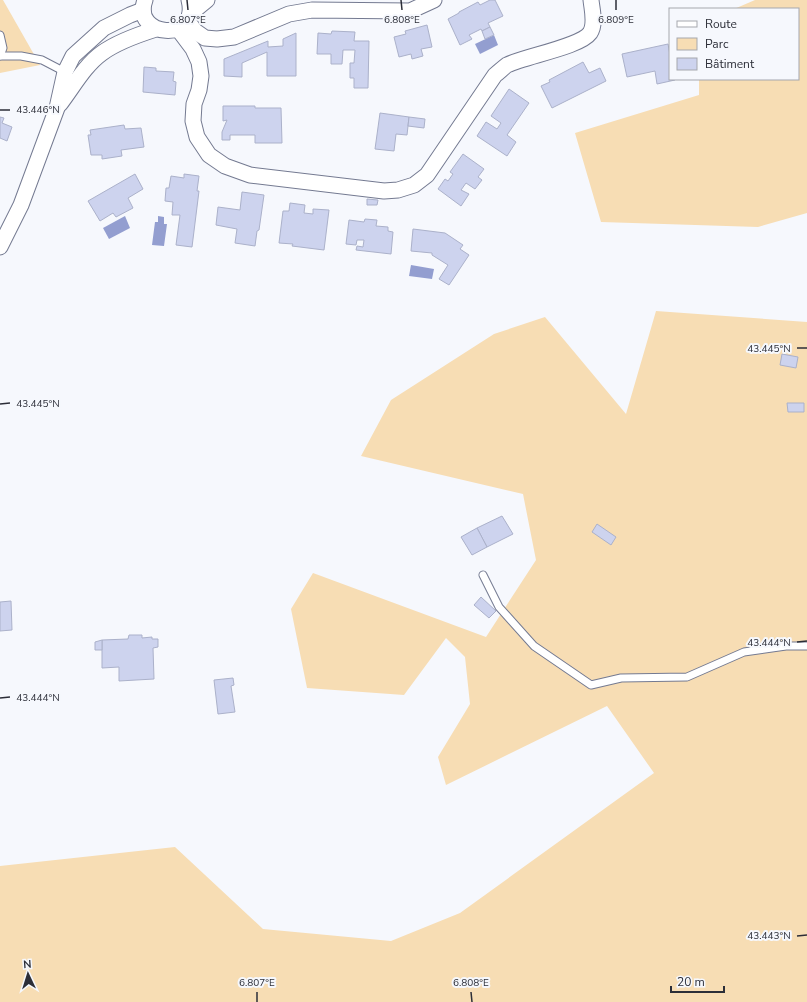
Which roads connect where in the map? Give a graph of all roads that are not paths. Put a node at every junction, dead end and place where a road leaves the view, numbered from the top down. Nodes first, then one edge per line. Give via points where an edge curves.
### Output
1 (207, 0) edge
2 (434, 0) edge
3 (591, 0) edge
4 (144, 5) edge
5 (186, 16) edge
6 (156, 29) junction
7 (0, 36) edge
8 (0, 56) edge
9 (65, 72) junction
10 (57, 108) junction
11 (0, 247) edge
12 (483, 575) dead end
13 (807, 646) edge

1 - 5 street
2 - 5 street via 410,11 312,10 289,14 234,37 217,39 205,38 195,31
3 - 5 street via 593,23 590,33 579,42 524,59 507,66 495,75 427,175 414,185 384,191 250,175 225,166 209,155 197,137 193,121 201,76
4 - 6 street via 145,18
4 - 9 street via 104,28 73,56
5 - 6 street via 170,31
6 - 10 street via 127,39 101,54 88,66
7 - 8 lane via 3,48
8 - 9 lane via 42,60
9 - 10 street
10 - 11 street via 21,205
12 - 13 lane via 499,607 534,646 591,685 621,678 687,677 744,652

